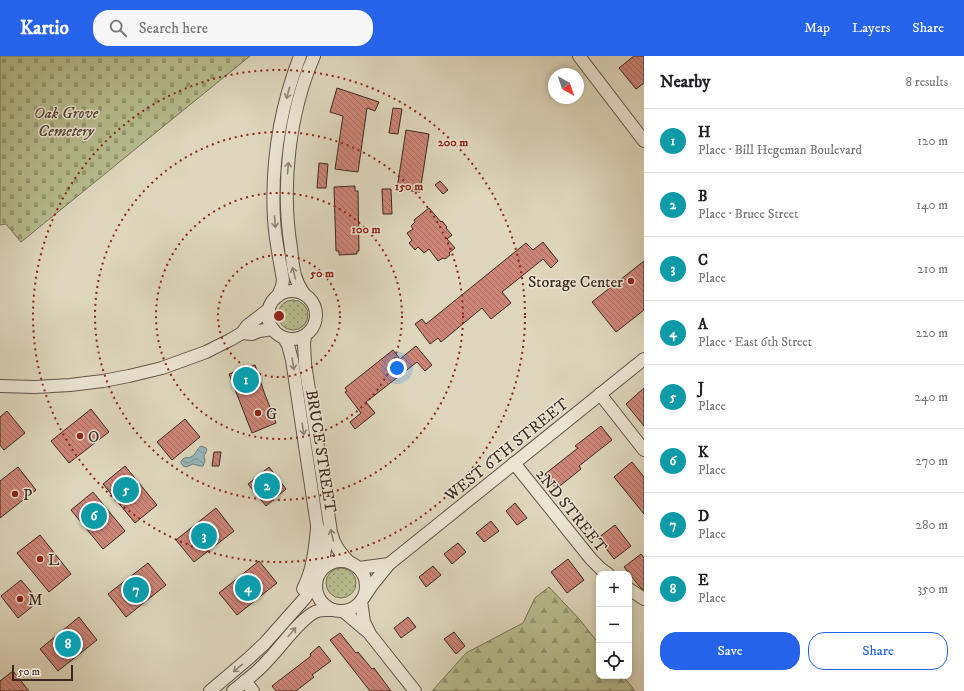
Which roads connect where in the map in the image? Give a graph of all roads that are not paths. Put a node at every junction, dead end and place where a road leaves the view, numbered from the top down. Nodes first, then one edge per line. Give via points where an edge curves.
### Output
1 (300, 56) edge
2 (579, 56) edge
3 (310, 59) edge
4 (644, 141) edge
5 (304, 294) junction
6 (278, 296) junction
7 (269, 309) junction
8 (273, 329) junction
9 (242, 333) junction
10 (305, 336) junction
11 (284, 338) junction
12 (644, 360) edge
13 (0, 386) edge
14 (600, 394) junction
15 (644, 450) edge
16 (514, 463) junction
17 (317, 524) junction
18 (348, 561) junction
19 (389, 564) junction
20 (359, 568) junction
21 (603, 571) edge
22 (320, 574) junction
23 (632, 591) edge
24 (363, 599) junction
25 (644, 599) edge
26 (338, 611) junction
27 (288, 616) junction
28 (369, 633) junction
29 (245, 681) junction
30 (210, 691) edge
31 (233, 691) edge
32 (253, 691) edge
33 (415, 691) edge

1 -> 6 street via 288,90 275,160 274,219 283,280
2 - 4 street
5 -> 3 street via 293,270 287,199 294,121
5 - 6 street via 288,291
5 - 10 street via 315,306 316,318 313,328
6 - 7 street
7 - 8 street via 268,319
7 - 9 street
8 - 9 street via 252,334
8 - 11 street
9 - 13 street via 206,352 162,368 129,376 70,385
10 - 11 street via 295,339
18 -> 10 street, BRUCE STREET via 336,547 331,532 305,364
11 -> 17 street, BRUCE STREET via 292,360
12 - 14 street, WEST 6TH STREET
14 - 15 street
14 - 16 street, WEST 6TH STREET
16 - 19 street, WEST 6TH STREET
16 - 21 street, 2ND STREET
17 - 22 street, BRUCE STREET via 325,549
17 - 27 street via 309,576
18 - 20 street
18 - 22 street via 341,560 328,564
19 - 20 street
19 - 24 street, WEST 6TH STREET
20 - 24 street via 366,582
22 - 26 street via 316,592 323,603
22 - 27 street via 305,598
23 - 25 street
24 - 26 street via 350,609
24 - 28 street via 364,622
26 - 28 street
29 -> 26 street via 267,662 307,617 322,610
27 -> 30 street via 265,643
28 - 33 street
29 - 31 street
29 - 32 street

